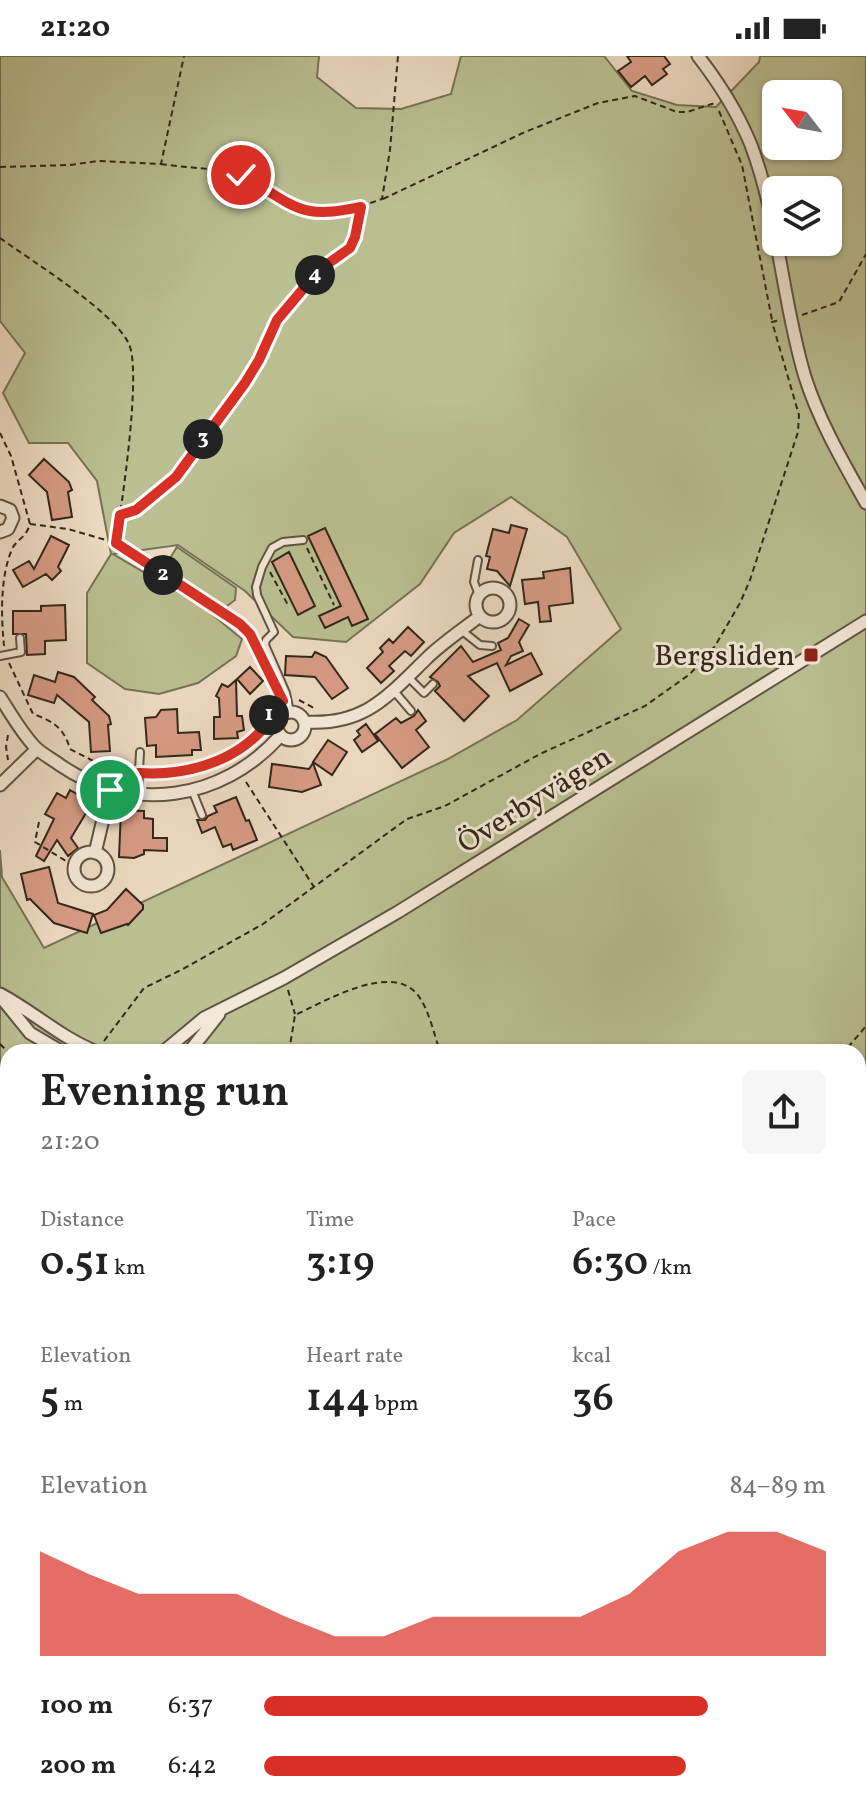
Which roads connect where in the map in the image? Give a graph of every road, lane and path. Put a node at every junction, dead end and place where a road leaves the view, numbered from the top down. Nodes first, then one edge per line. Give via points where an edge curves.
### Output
1 (184, 56) edge
2 (398, 56) edge
3 (698, 56) edge
4 (710, 94) dead end
5 (715, 103) junction
6 (161, 164) junction
7 (0, 167) edge
8 (382, 199) junction
9 (361, 207) junction
10 (0, 238) edge
11 (866, 254) edge
12 (790, 317) junction
13 (772, 322) junction
14 (0, 433) edge
15 (0, 493) edge
16 (866, 503) edge
17 (1, 506) edge
18 (120, 515) junction
19 (13, 522) junction
20 (30, 524) junction
21 (0, 532) edge
22 (303, 540) joint
23 (116, 543) junction
24 (478, 560) dead end
25 (262, 567) junction
26 (479, 595) junction
27 (334, 605) dead end
28 (289, 607) dead end
29 (480, 616) junction
30 (866, 621) edge
31 (461, 630) junction
32 (20, 638) dead end
33 (492, 646) dead end
34 (260, 652) dead end
35 (3, 656) edge
36 (408, 677) junction
37 (433, 684) dead end
38 (394, 691) junction
39 (0, 697) edge
40 (289, 706) junction
41 (411, 711) dead end
42 (305, 722) junction
43 (321, 723) junction
44 (280, 736) junction
45 (37, 749) junction
46 (140, 752) dead end
47 (229, 756) junction
48 (239, 771) junction
49 (139, 773) junction
50 (0, 785) edge
51 (110, 790) junction
52 (192, 790) junction
53 (138, 793) junction
54 (202, 815) dead end
55 (39, 822) dead end
56 (95, 853) junction
57 (74, 866) junction
58 (314, 887) junction
59 (284, 978) junction
60 (0, 995) edge
61 (222, 1010) junction
62 (295, 1015) junction
63 (866, 1026) edge
64 (49, 1044) edge
65 (79, 1044) edge
66 (102, 1044) edge
67 (173, 1044) edge
68 (195, 1044) edge
69 (290, 1044) edge
70 (437, 1044) edge
71 (851, 1044) edge

1 - 6 path
2 - 8 path
3 - 12 street via 733,109 762,177
4 - 5 path
5 - 8 path via 677,112 635,96 598,103
5 - 13 path via 742,165
6 - 7 path via 98,161
6 - 9 path via 241,175 311,211
8 - 9 path
9 - 18 path via 350,248 319,270 277,320 245,383 176,477 136,510
10 - 18 path via 105,314 129,343 134,376
11 - 12 path via 839,302
12 - 13 path
12 - 16 street via 806,379
13 - 58 path via 799,426 750,580 704,662 645,706 540,754 445,806 407,819
14 - 20 path
15 - 17 street
17 - 19 street
18 - 23 path
19 - 20 path
19 - 21 street
20 - 23 path
20 - 35 path via 12,549 2,590
22 - 25 lane via 272,548
22 - 27 path
23 - 34 path via 240,624
24 - 26 lane via 474,582
25 - 28 path via 271,573
25 - 40 lane via 257,595 274,632 265,645
26 - 29 street
26 - 29 street via 494,588 509,602 500,620 489,622
29 - 31 street
30 - 59 street, Överbyvägen
31 - 33 lane via 480,645
31 - 36 street
32 - 35 lane via 21,652
35 - 49 path via 33,714 58,725 70,749 99,764
36 - 37 lane via 424,693
36 - 38 street
38 - 41 lane
38 - 43 street via 355,717
39 - 45 street
40 - 42 street
40 - 43 path via 307,702
40 - 44 street via 277,723
40 - 47 path via 275,707 263,729
42 - 43 street
42 - 44 street via 298,739
44 - 48 street
45 - 50 street
45 - 51 street
46 - 49 lane
47 - 48 path
47 - 49 path via 188,770
48 - 52 street
48 - 58 path
49 - 53 lane
51 - 53 street
51 - 56 street
52 - 53 street
52 - 54 lane
55 - 57 path via 35,842
56 - 57 street via 80,856
56 - 57 street via 107,866 98,884 87,886 78,880
58 - 66 path via 263,924 144,988
59 - 61 street, Överbyvägen
59 - 62 path
60 - 64 street via 30,1033
60 - 65 street
61 - 67 street, Överbyvägen
61 - 68 street, Överbyvägen
62 - 69 path
62 - 70 path via 350,990 396,982 416,992
63 - 71 path

